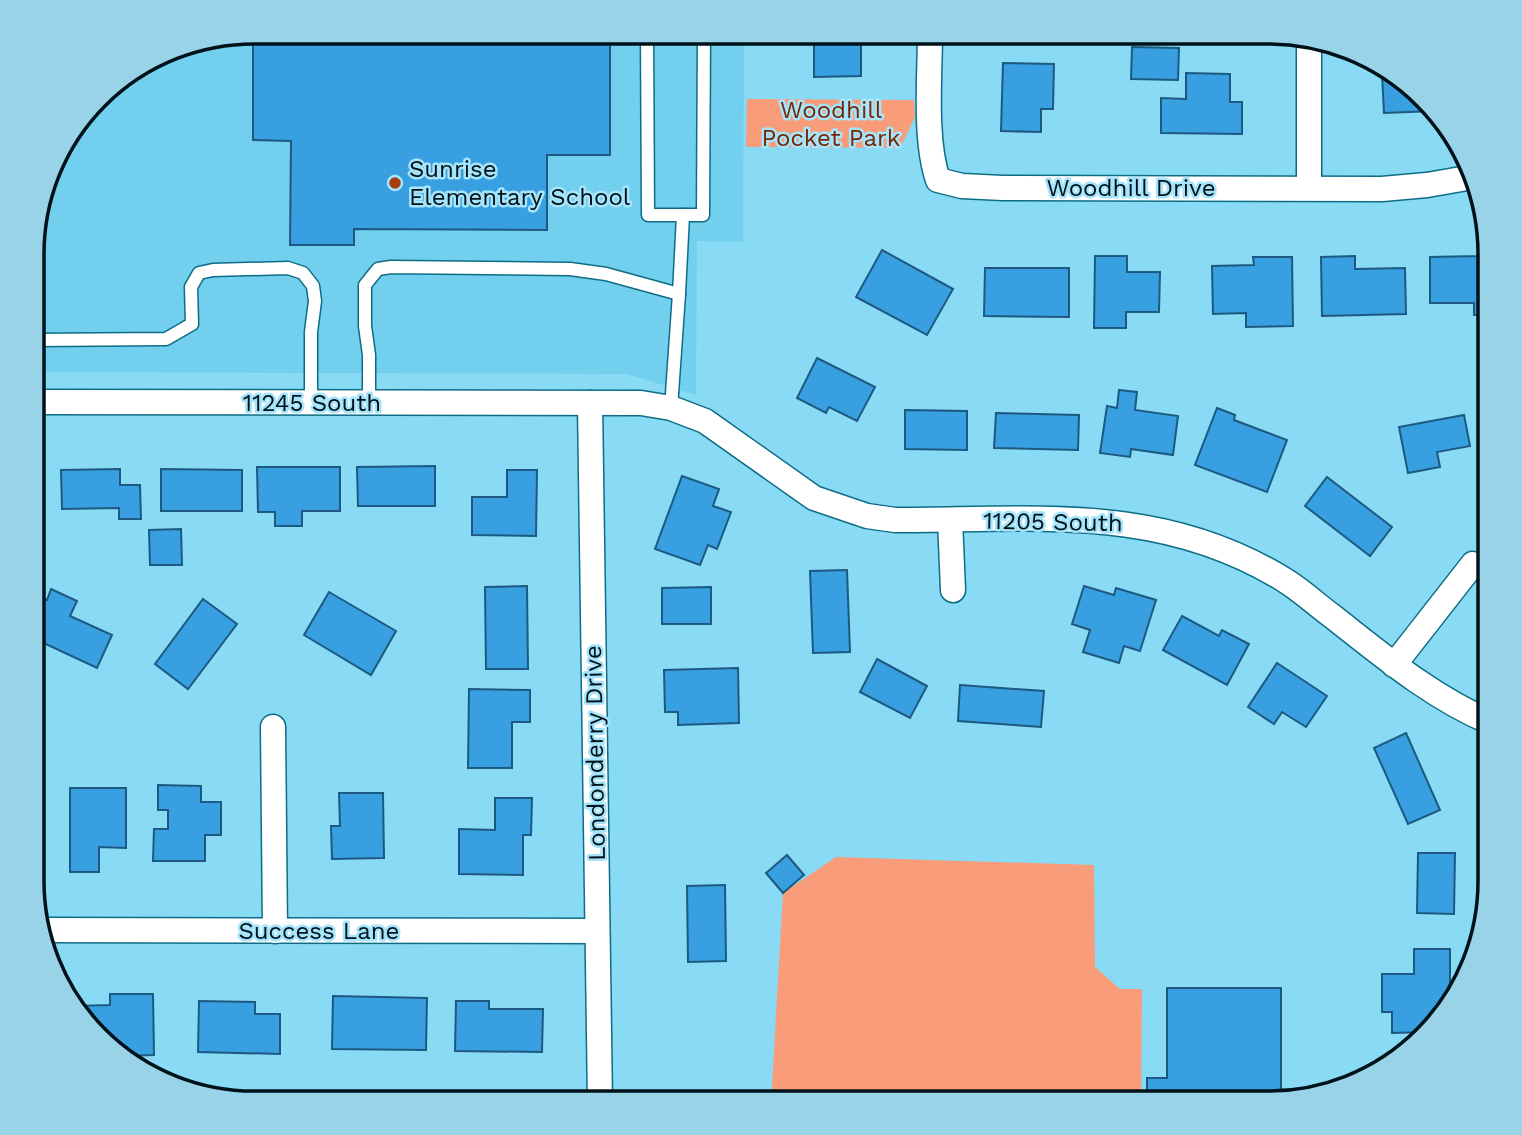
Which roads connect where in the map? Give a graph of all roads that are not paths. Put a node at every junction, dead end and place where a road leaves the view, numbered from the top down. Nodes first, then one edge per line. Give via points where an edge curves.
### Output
1 (647, 44) edge
2 (704, 44) edge
3 (930, 44) edge
4 (1309, 48) edge
5 (1464, 179) edge
6 (1309, 188) junction
7 (683, 215) junction
8 (679, 294) junction
9 (44, 340) edge
10 (44, 402) edge
11 (311, 403) junction
12 (369, 403) junction
13 (590, 403) junction
14 (671, 408) junction
15 (950, 520) junction
16 (1473, 564) dead end
17 (953, 590) dead end
18 (1394, 665) junction
19 (1478, 716) edge
20 (274, 727) dead end
21 (50, 930) edge
22 (275, 931) junction
23 (596, 931) junction
24 (600, 1091) edge

1 - 7 lane via 648,215
2 - 7 lane via 703,215
3 - 6 street, Woodhill Drive via 930,117 938,180 1003,188
4 - 6 street
5 - 6 street, Woodhill Drive via 1382,189
7 - 8 lane
8 - 12 lane via 606,274 569,270 377,270 365,285
8 - 14 lane
9 - 11 lane via 166,339 192,324 191,287 199,273 288,268 303,273 313,286
10 - 11 street, 11245 South
11 - 12 street, 11245 South
12 - 13 street, 11245 South
13 - 14 street, 11205 South
13 - 23 street, Londonderry Drive
14 - 15 street, 11205 South via 705,421 814,498 867,516
15 - 17 street
15 - 18 street, 11205 South via 1080,519 1135,524 1189,536 1240,555 1287,582
16 - 18 street
18 - 19 street, 11205 South
20 - 22 street
21 - 22 street, Success Lane
22 - 23 street, Success Lane
23 - 24 street, Londonderry Drive

